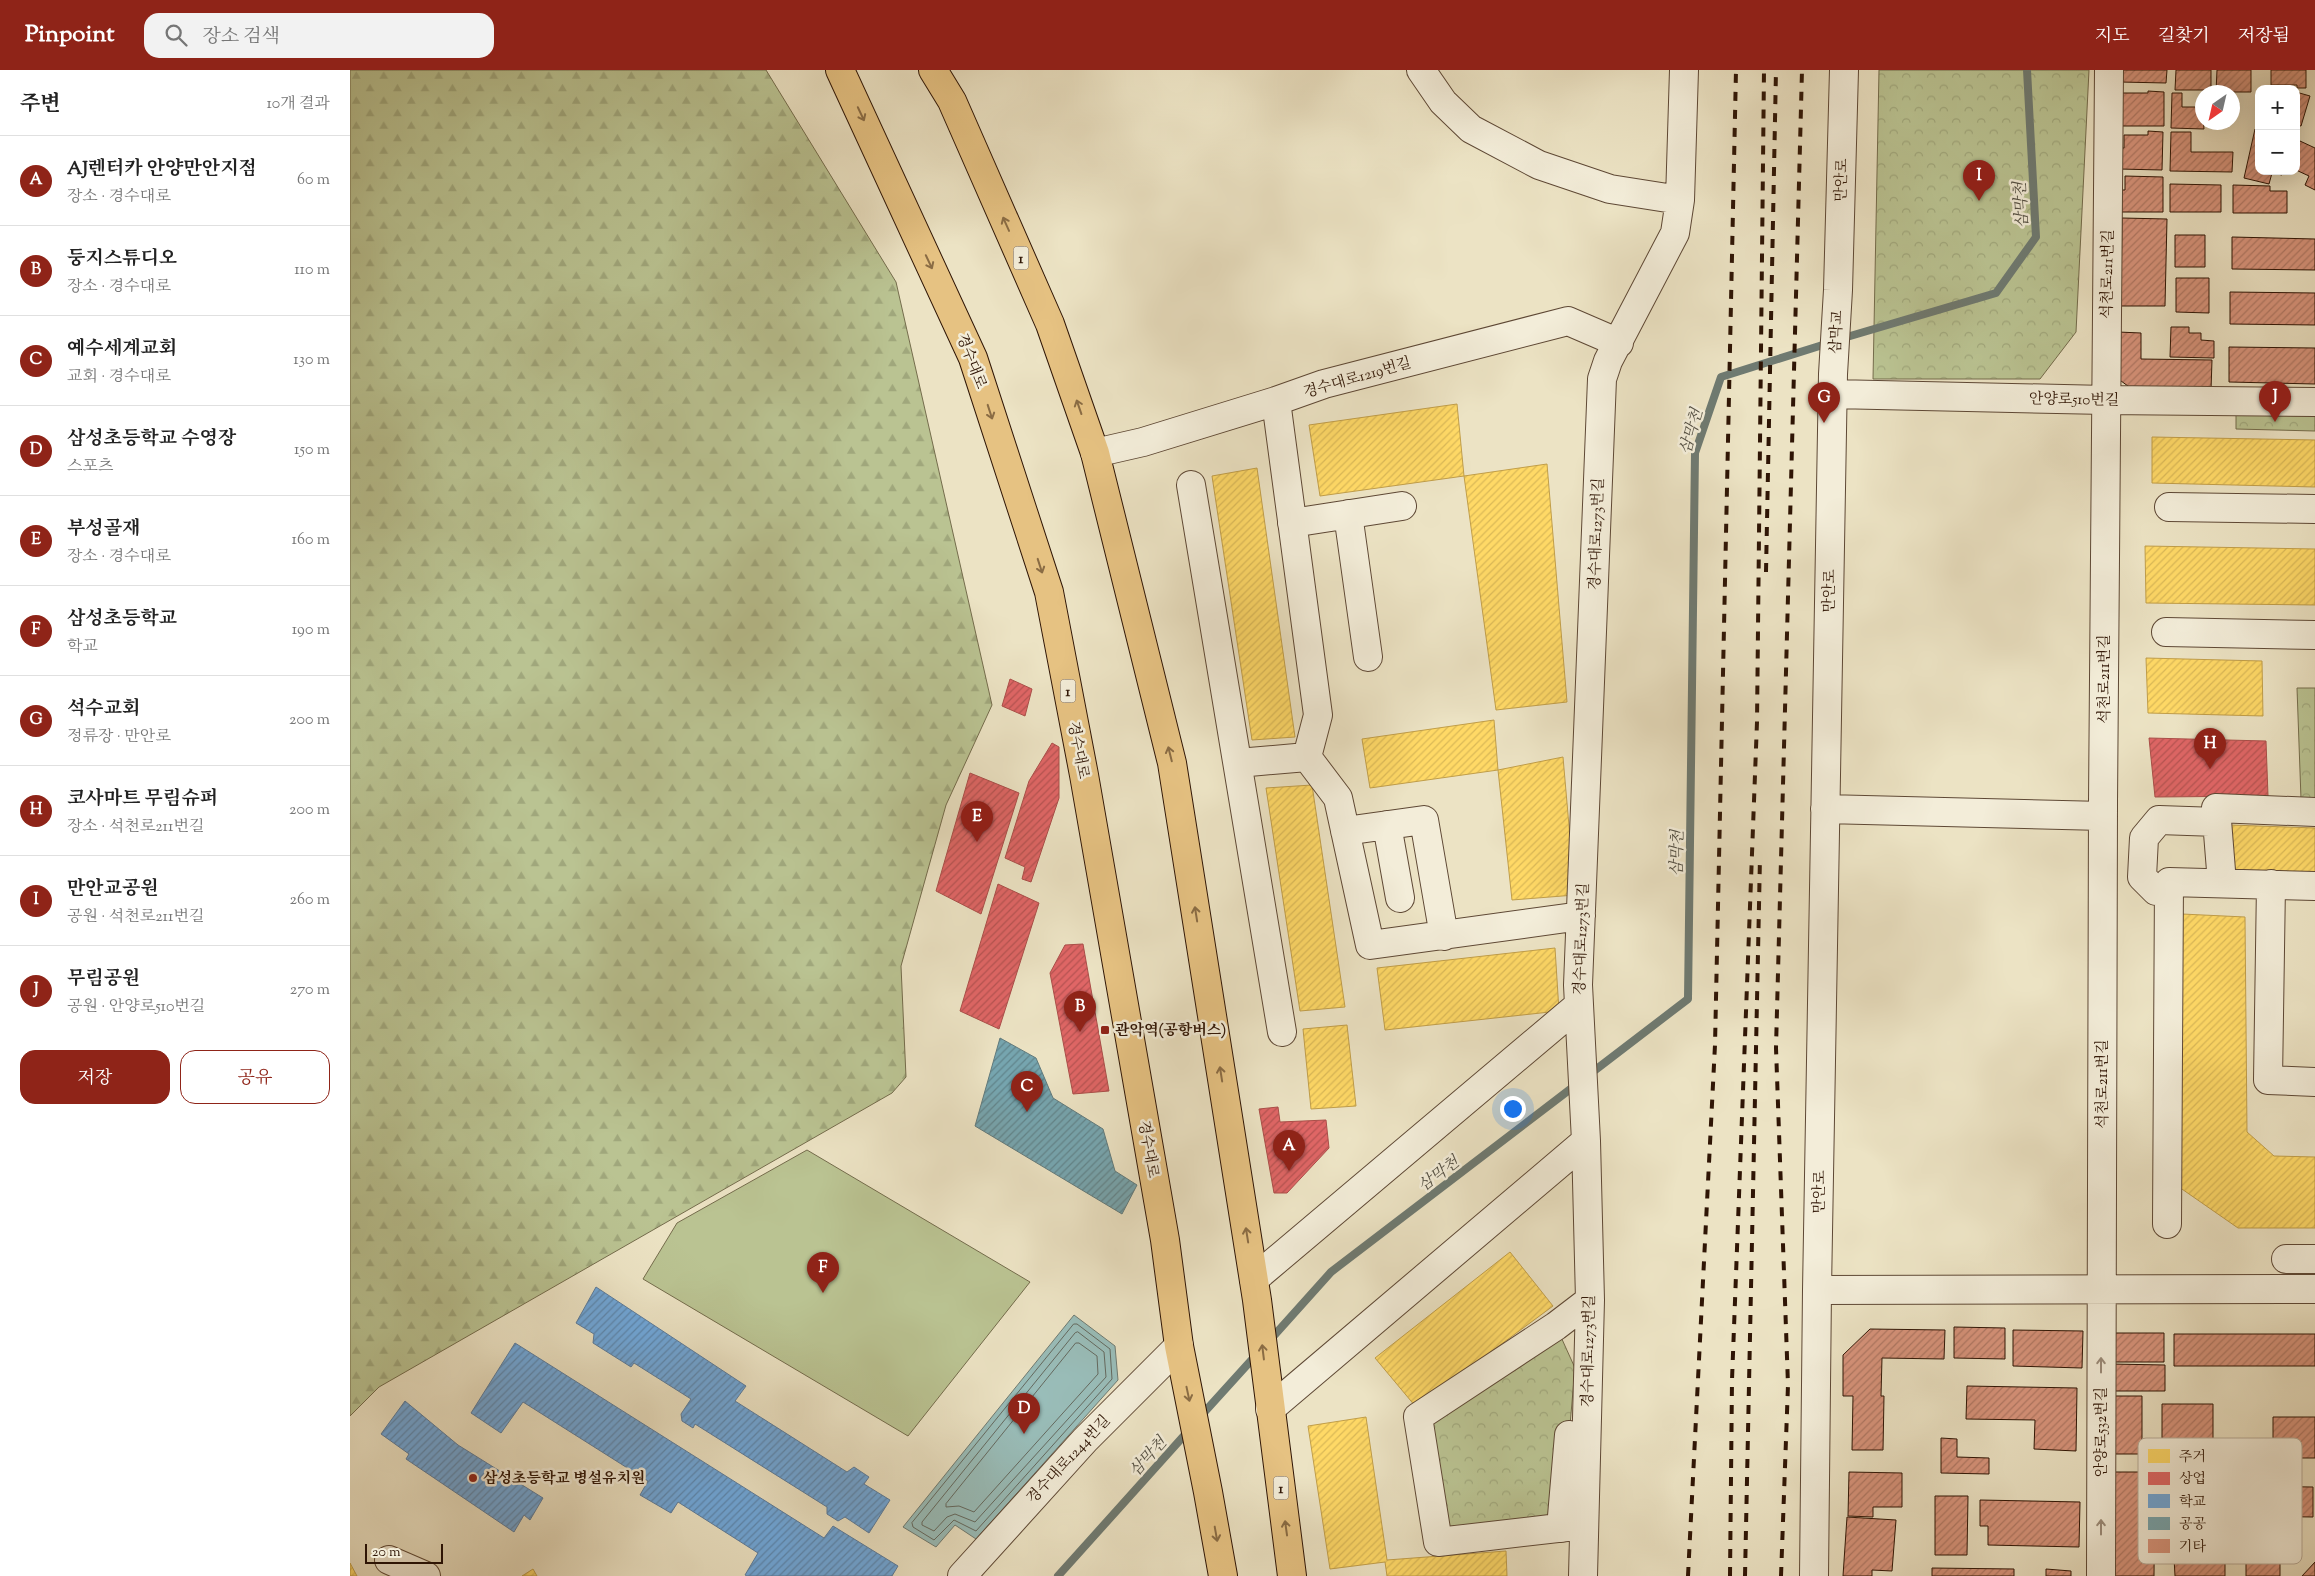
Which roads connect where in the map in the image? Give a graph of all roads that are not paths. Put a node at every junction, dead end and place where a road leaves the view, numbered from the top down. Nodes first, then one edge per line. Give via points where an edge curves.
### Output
1 (840, 70) edge
2 (933, 70) edge
3 (1421, 70) edge
4 (1684, 70) edge
5 (1844, 70) edge
6 (2109, 70) edge
7 (1680, 200) junction
8 (1838, 290) joint
9 (1619, 343) junction
10 (1833, 384) junction
11 (2106, 400) junction
12 (1276, 401) junction
13 (2315, 402) edge
14 (1095, 453) junction
15 (1191, 485) dead end
16 (1402, 506) dead end
17 (2169, 507) dead end
18 (2315, 509) edge
19 (1348, 514) junction
20 (1292, 523) junction
21 (2166, 632) dead end
22 (2315, 635) edge
23 (1368, 657) dead end
24 (1307, 756) junction
25 (1238, 763) junction
26 (1825, 809) junction
27 (2315, 812) edge
28 (2103, 816) junction
29 (2217, 822) junction
30 (1387, 825) junction
31 (1345, 831) junction
32 (2222, 883) junction
33 (2271, 884) junction
34 (2315, 886) edge
35 (2156, 891) dead end
36 (1400, 898) dead end
37 (1581, 916) junction
38 (1444, 936) junction
39 (1579, 1011) junction
40 (1282, 1032) dead end
41 (2315, 1082) edge
42 (1585, 1134) junction
43 (2167, 1224) dead end
44 (2286, 1259) dead end
45 (2315, 1259) edge
46 (2101, 1288) junction
47 (2315, 1289) edge
48 (1255, 1290) junction
49 (1817, 1290) junction
50 (1590, 1300) junction
51 (1179, 1346) junction
52 (1575, 1368) dead end
53 (1270, 1404) junction
54 (1572, 1527) junction
55 (389, 1560) dead end
56 (426, 1576) edge
57 (962, 1576) edge
58 (1223, 1576) edge
59 (1292, 1576) edge
60 (1583, 1576) edge
61 (1814, 1576) edge
62 (2101, 1576) edge

1 -> 51 main road, 경수대로 / 1 via 973,358 1049,592 1165,1240
14 -> 2 main road, 1 via 1046,316 952,101
3 - 7 street via 1443,102 1471,128 1539,165 1610,189
4 - 7 street, 경수대로1273번길
5 - 8 street, 만안로
6 - 11 street, 석천로211번길
7 - 9 street, 경수대로1273번길 via 1675,233
8 - 10 street, 삼막교
9 - 12 street, 경수대로1219번길 via 1568,321 1324,384
9 - 37 street, 경수대로1273번길 via 1602,379
10 - 11 street, 안양로510번길
10 - 26 street, 만안로
11 - 13 street, 안양로510번길
11 - 28 street, 석천로211번길
12 - 14 street, 경수대로1219번길 via 1143,442
12 - 20 street
48 -> 14 main road, 1 via 1172,763
15 - 25 street
16 - 19 street
17 - 18 street
19 - 20 street
19 - 23 street
20 - 24 street via 1318,715
21 - 22 street
24 - 25 street
24 - 31 street via 1338,798
25 - 40 street
26 - 28 street
26 - 49 street, 만안로
27 - 29 street via 2216,808
28 - 46 street, 석천로211번길
29 - 32 street
29 - 35 street via 2159,820 2144,838 2142,876
30 - 31 street
30 - 36 street
30 - 38 street via 1424,820
31 - 38 street via 1370,945
32 - 33 street
32 - 43 street via 2169,882
33 - 34 street
33 - 41 street via 2268,1080
37 - 38 street
37 - 39 street, 경수대로1273번길
39 - 42 street, 경수대로1273번길
39 - 48 street
42 - 50 street, 경수대로1273번길
42 - 53 street
44 - 45 street
46 - 47 street
46 - 49 street
62 -> 46 street, 안양로532번길
53 -> 48 main road, 1
49 - 61 street, 만안로
50 - 54 street, 경수대로1273번길
50 - 54 street via 1418,1417 1438,1542
51 - 57 street, 경수대로1244번길 via 1085,1440
51 -> 58 main road, 1
52 - 54 street
59 -> 53 main road, 1
54 - 60 street, 경수대로1273번길
55 - 56 street

